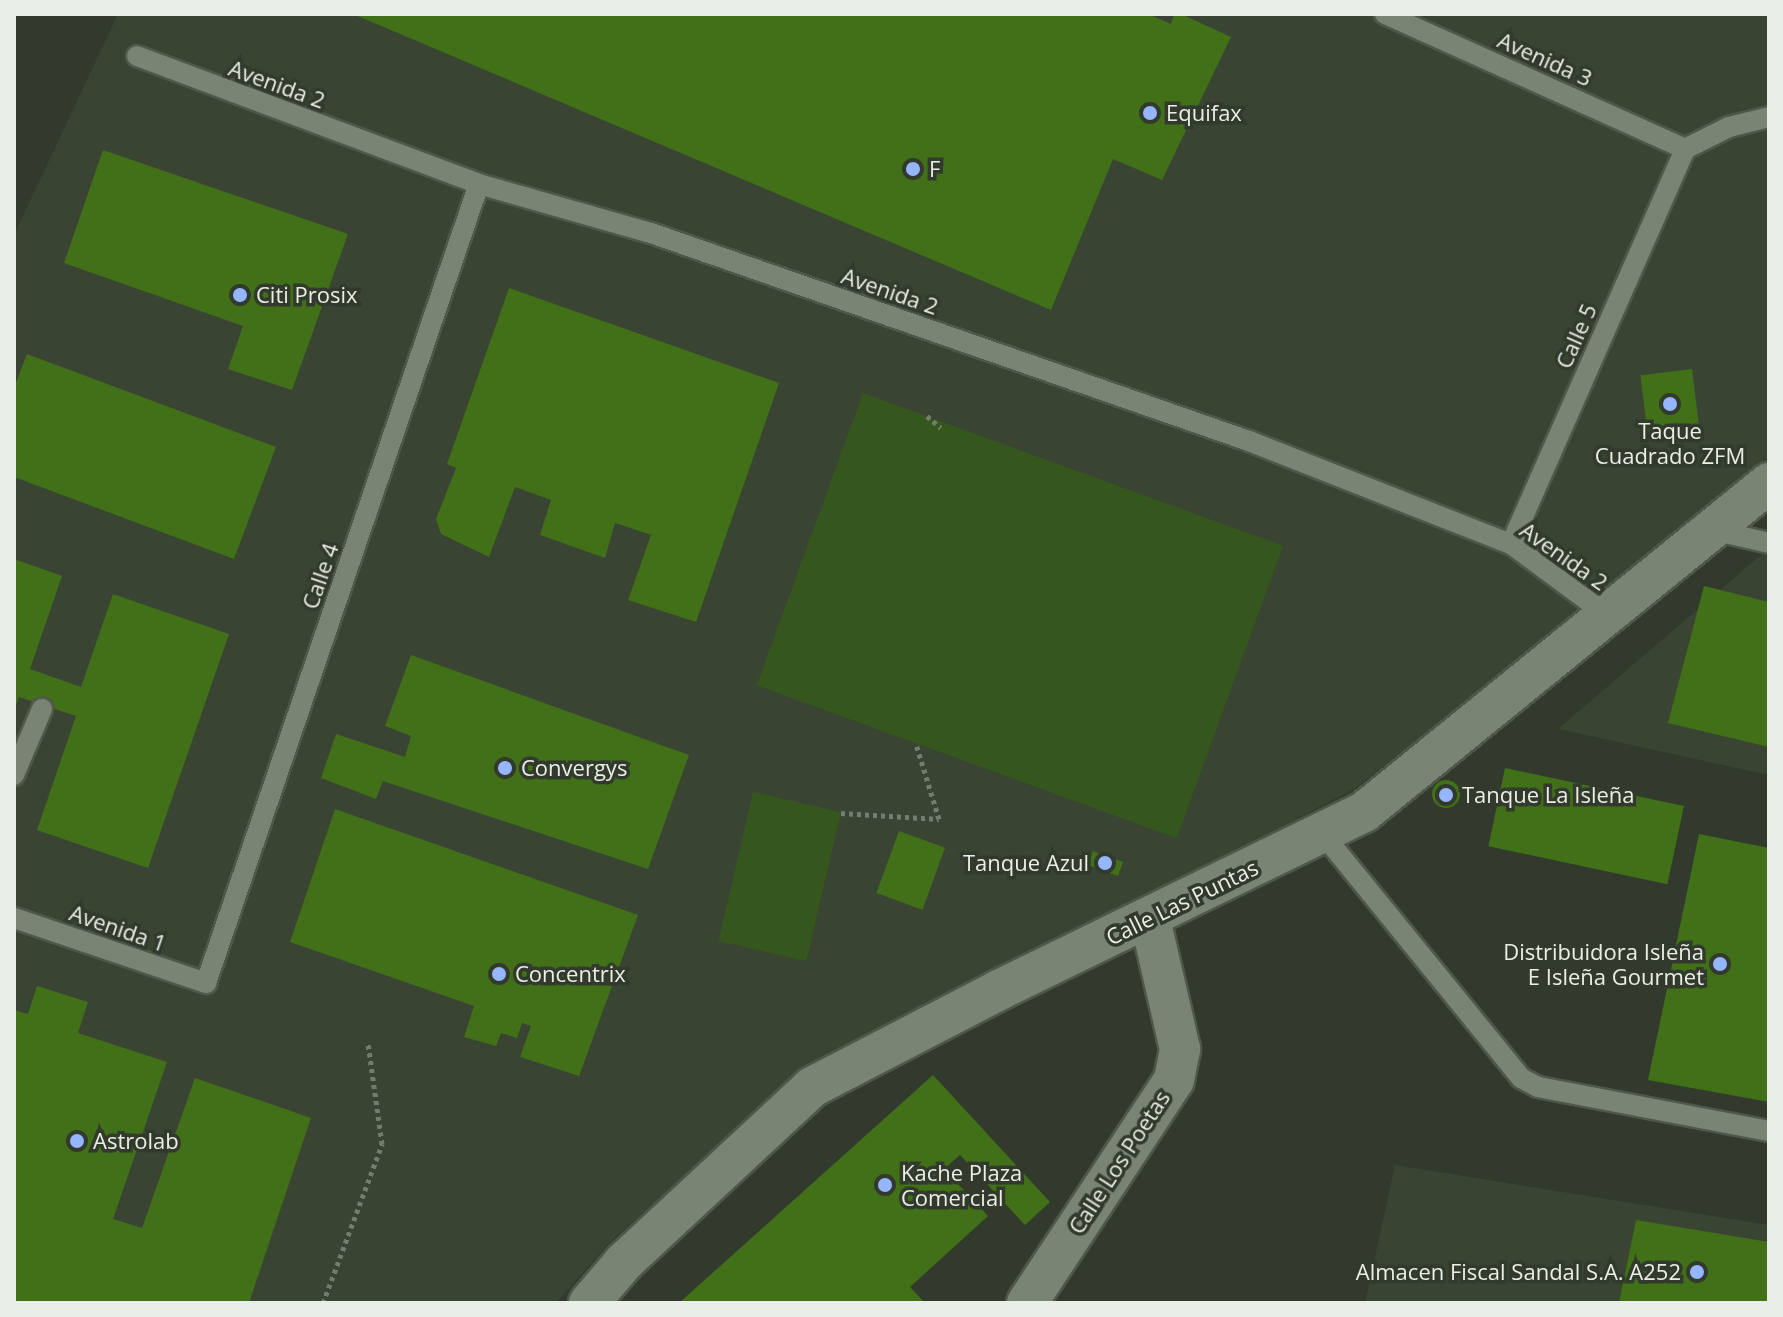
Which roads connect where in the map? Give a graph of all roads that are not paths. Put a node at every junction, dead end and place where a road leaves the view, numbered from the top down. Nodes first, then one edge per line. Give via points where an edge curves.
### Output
1 (1385, 14) edge
2 (137, 56) dead end
3 (1769, 117) edge
4 (1685, 149) junction
5 (479, 184) junction
6 (1769, 483) edge
7 (1712, 530) junction
8 (1769, 543) edge
9 (1511, 544) junction
10 (1607, 615) junction
11 (42, 709) dead end
12 (14, 775) edge
13 (1322, 833) junction
14 (14, 918) edge
15 (1150, 919) junction
16 (206, 983) joint
17 (1769, 1131) edge
18 (589, 1303) edge
19 (1027, 1303) edge

1 - 4 lane, Avenida 3
2 - 5 lane, Avenida 2
3 - 4 lane via 1729,127
4 - 9 lane, Calle 5
5 - 9 lane, Avenida 2 via 651,233 1249,441
5 - 16 lane, Calle 4
6 - 7 street, Calle Las Puntas
7 - 8 lane
7 - 10 street, Calle Las Puntas
9 - 10 lane, Avenida 2
10 - 13 street, Calle Las Puntas via 1364,812
11 - 12 lane
13 - 15 street, Calle Las Puntas
13 - 17 lane via 1521,1078 1538,1087
14 - 16 lane, Avenida 1
15 - 18 street, Calle Las Puntas via 812,1087 624,1262
15 - 19 street, Calle Los Poetas via 1180,1049 1174,1080

